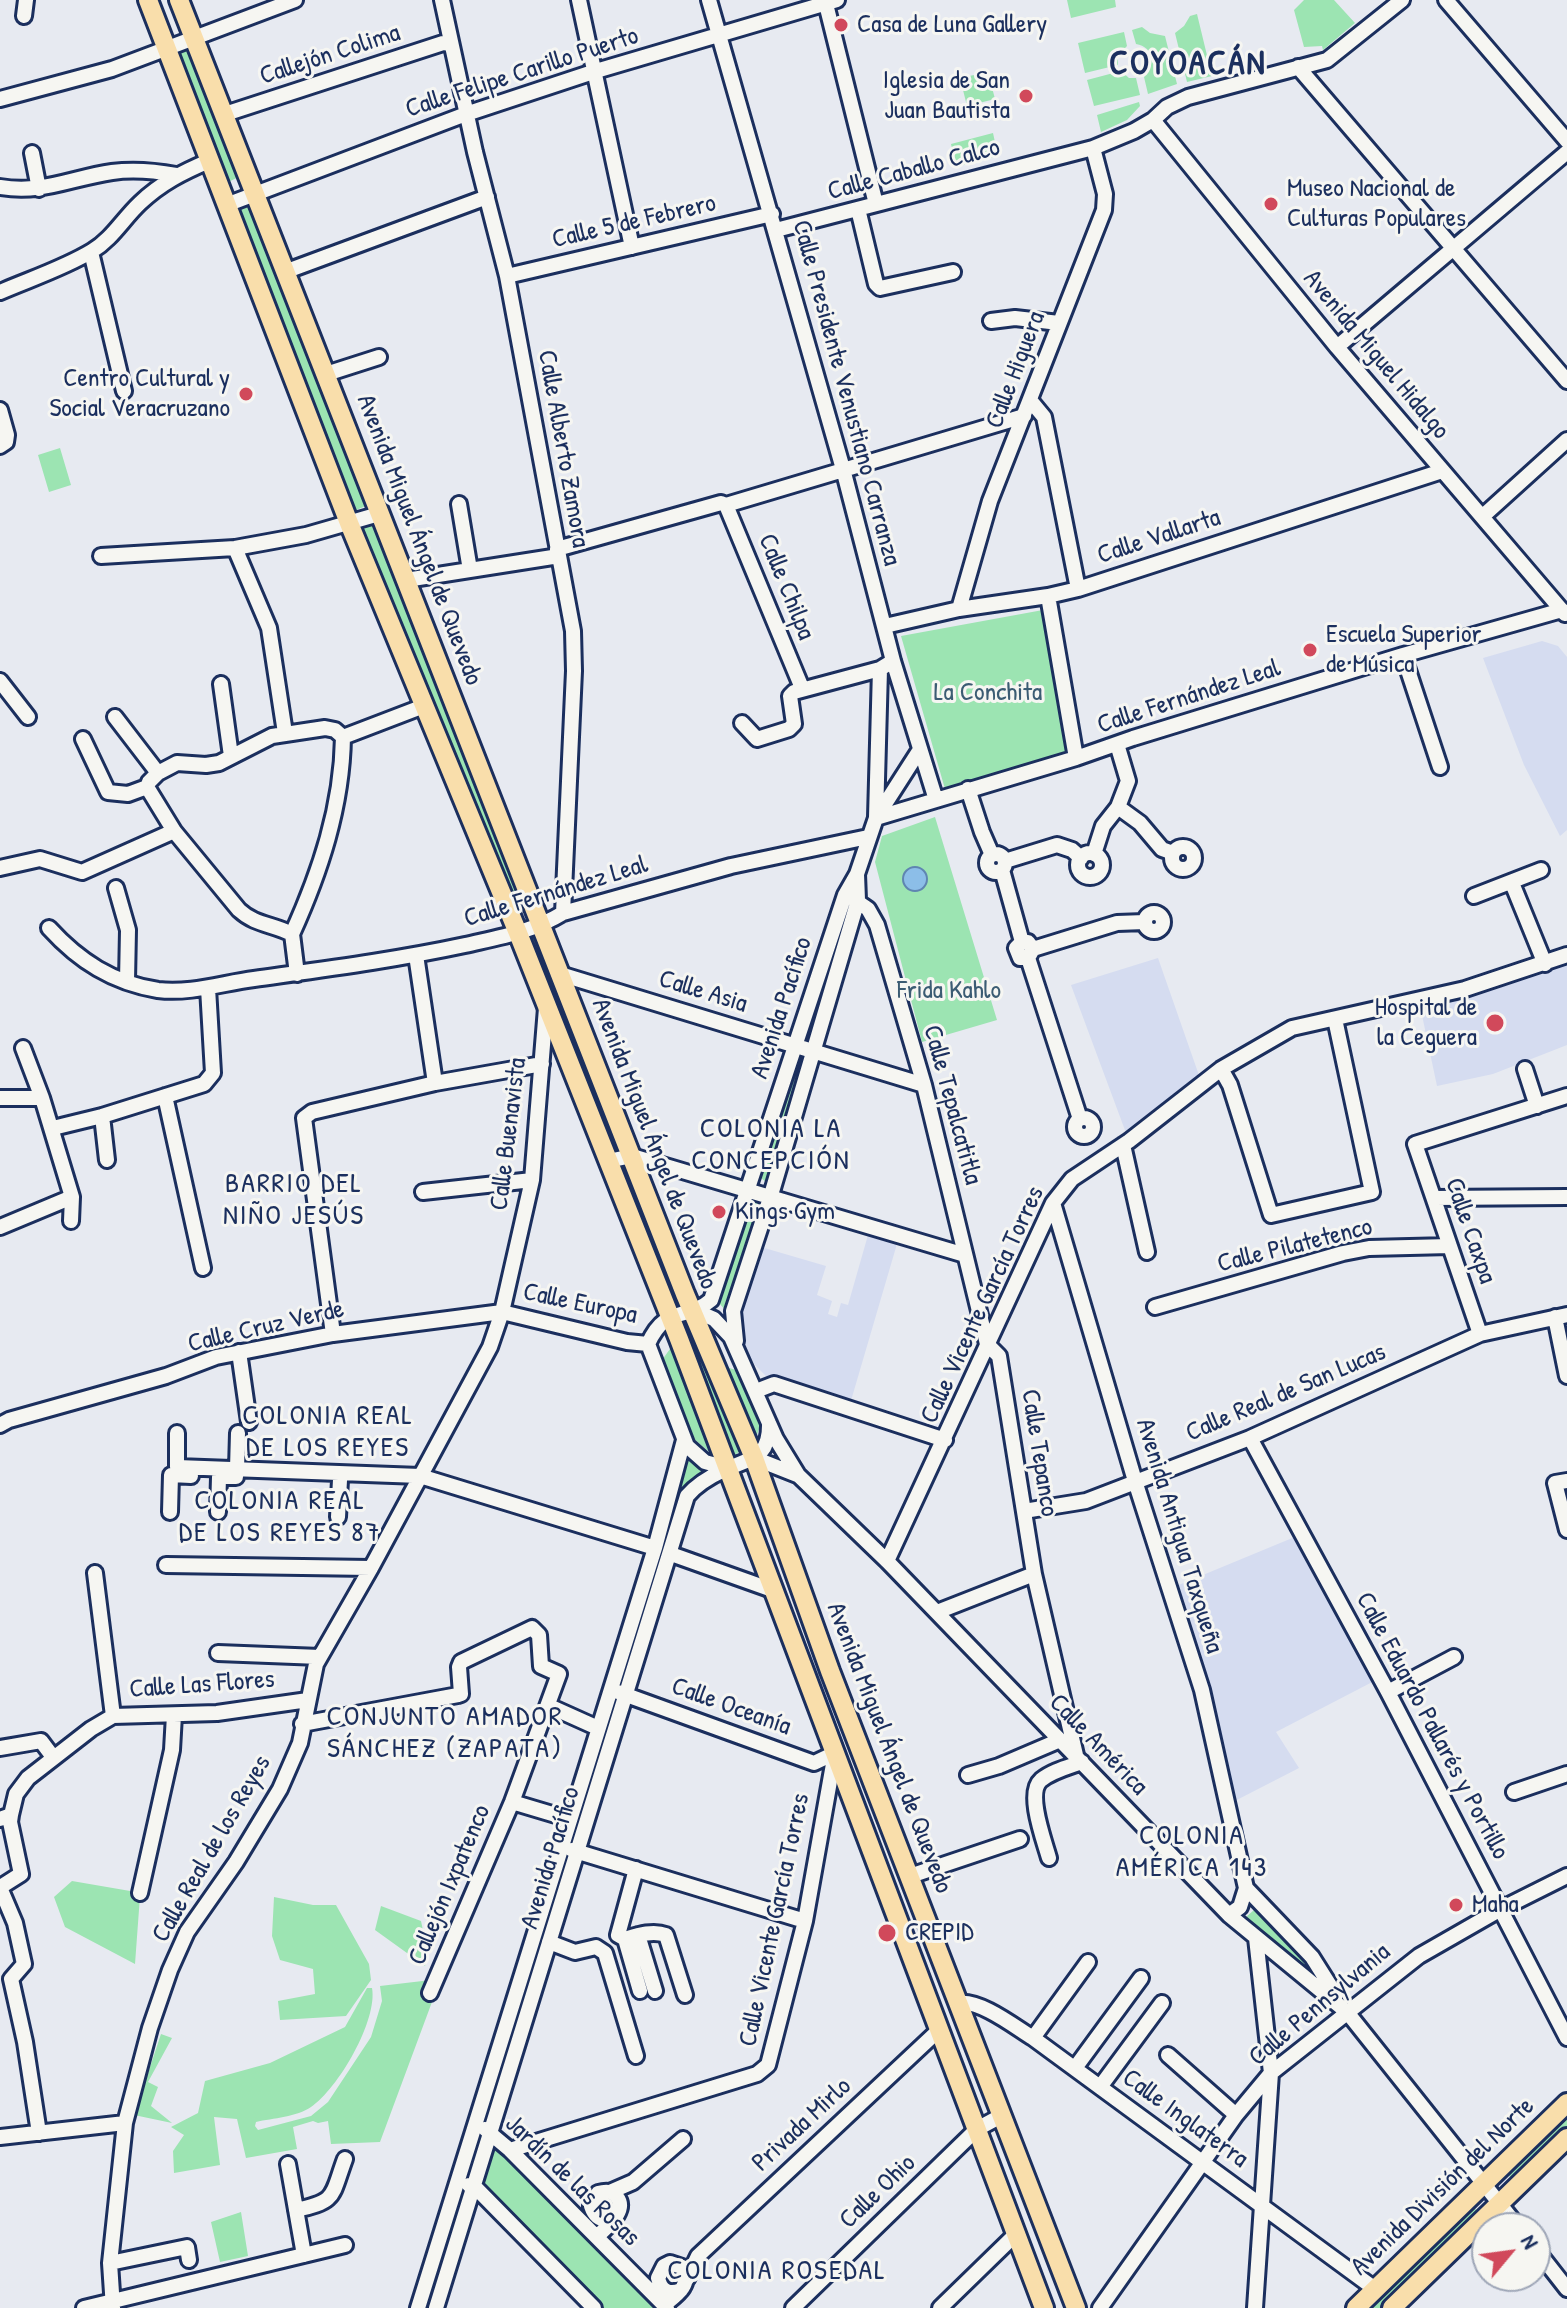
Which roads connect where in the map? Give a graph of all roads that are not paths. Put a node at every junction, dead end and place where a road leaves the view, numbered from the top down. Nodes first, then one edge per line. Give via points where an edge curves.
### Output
1 (26, 0) edge
2 (148, 0) edge
3 (179, 0) edge
4 (295, 0) edge
5 (442, 0) edge
6 (579, 0) edge
7 (709, 0) edge
8 (1402, 0) edge
9 (1446, 0) edge
10 (829, 1) edge
11 (24, 16) dead end
12 (719, 34) junction
13 (194, 38) junction
14 (451, 44) junction
15 (166, 48) junction
16 (1298, 67) junction
17 (596, 71) junction
18 (0, 99) edge
19 (225, 114) junction
20 (466, 114) junction
21 (1153, 120) junction
22 (1567, 141) edge
23 (1093, 148) junction
24 (1567, 152) edge
25 (32, 153) dead end
26 (209, 161) junction
27 (176, 175) junction
28 (0, 187) edge
29 (39, 189) junction
30 (256, 194) junction
31 (487, 197) junction
32 (876, 204) junction
33 (226, 205) junction
34 (858, 209) junction
35 (772, 214) junction
36 (776, 230) junction
37 (632, 247) junction
38 (1452, 248) junction
39 (91, 252) junction
40 (287, 271) junction
41 (953, 272) dead end
42 (507, 276) junction
43 (0, 292) edge
44 (991, 321) dead end
45 (1059, 323) junction
46 (1337, 347) junction
47 (379, 357) dead end
48 (326, 374) junction
49 (1567, 381) edge
50 (124, 391) dead end
51 (1030, 400) junction
52 (0, 410) edge
53 (1024, 416) junction
54 (1567, 440) edge
55 (0, 446) edge
56 (843, 469) junction
57 (1442, 471) junction
58 (459, 504) dead end
59 (726, 505) junction
60 (379, 514) junction
61 (1483, 516) junction
62 (349, 523) junction
63 (235, 548) junction
64 (558, 552) junction
65 (101, 556) dead end
66 (470, 570) junction
67 (406, 580) junction
68 (1078, 589) junction
69 (1048, 596) junction
70 (960, 604) junction
71 (1564, 613) edge
72 (884, 622) junction
73 (1403, 655) junction
74 (886, 665) junction
75 (0, 681) edge
76 (221, 684) dead end
77 (802, 688) junction
78 (424, 706) junction
79 (28, 717) dead end
80 (115, 717) dead end
81 (742, 723) dead end
82 (285, 733) junction
83 (343, 737) junction
84 (83, 739) dead end
85 (1117, 744) junction
86 (919, 751) junction
87 (231, 756) junction
88 (1076, 758) junction
89 (1440, 767) dead end
90 (158, 773) junction
91 (147, 787) junction
92 (968, 789) junction
93 (936, 800) junction
94 (1118, 807) junction
95 (876, 818) junction
96 (174, 831) junction
97 (868, 837) junction
98 (1173, 853) dead end
99 (1000, 862) junction
100 (0, 868) edge
101 (1541, 870) dead end
102 (1512, 883) junction
103 (116, 888) dead end
104 (1474, 896) dead end
105 (851, 898) junction
106 (563, 913) junction
107 (1145, 922) dead end
108 (541, 926) junction
109 (49, 928) dead end
110 (518, 933) junction
111 (292, 934) junction
112 (1027, 950) junction
113 (416, 955) junction
114 (1567, 955) edge
115 (1545, 964) junction
116 (297, 974) junction
117 (560, 974) junction
118 (127, 981) junction
119 (208, 988) junction
120 (546, 1008) junction
121 (1335, 1019) junction
122 (794, 1044) junction
123 (23, 1048) dead end
124 (814, 1050) junction
125 (542, 1064) junction
126 (1221, 1069) junction
127 (1525, 1069) dead end
128 (435, 1083) junction
129 (924, 1085) junction
130 (165, 1096) junction
131 (1567, 1096) edge
132 (0, 1098) edge
133 (42, 1098) junction
134 (1537, 1106) junction
135 (102, 1116) junction
136 (1080, 1119) dead end
137 (53, 1128) junction
138 (1123, 1145) junction
139 (632, 1156) junction
140 (107, 1160) dead end
141 (608, 1161) junction
142 (532, 1180) junction
143 (749, 1189) junction
144 (423, 1192) dead end
145 (771, 1195) junction
146 (72, 1197) junction
147 (1567, 1197) edge
148 (1434, 1198) junction
149 (1053, 1203) junction
150 (71, 1221) dead end
151 (0, 1227) edge
152 (1450, 1246) junction
153 (1147, 1252) dead end
154 (965, 1255) junction
155 (203, 1268) dead end
156 (1155, 1307) dead end
157 (691, 1309) junction
158 (502, 1312) junction
159 (670, 1316) junction
160 (1561, 1316) edge
161 (333, 1334) junction
162 (1480, 1334) junction
163 (648, 1344) junction
164 (987, 1344) junction
165 (738, 1349) junction
166 (239, 1352) junction
167 (1567, 1376) edge
168 (756, 1391) junction
169 (769, 1422) junction
170 (0, 1425) edge
171 (177, 1433) dead end
172 (1250, 1438) junction
173 (684, 1440) junction
174 (945, 1440) junction
175 (757, 1467) junction
176 (237, 1469) junction
177 (798, 1475) junction
178 (420, 1476) junction
179 (730, 1476) junction
180 (219, 1477) junction
181 (340, 1480) junction
182 (1135, 1481) junction
183 (1561, 1482) edge
184 (412, 1490) junction
185 (1024, 1511) junction
186 (170, 1512) dead end
187 (218, 1512) dead end
188 (338, 1517) dead end
189 (1567, 1530) edge
190 (655, 1548) junction
191 (671, 1554) junction
192 (887, 1561) junction
193 (166, 1565) dead end
194 (371, 1568) junction
195 (95, 1573) dead end
196 (1034, 1574) junction
197 (775, 1591) junction
198 (937, 1612) junction
199 (218, 1653) dead end
200 (320, 1657) junction
201 (1454, 1657) dead end
202 (611, 1689) junction
203 (1388, 1692) junction
204 (627, 1695) junction
205 (308, 1700) junction
206 (549, 1706) junction
207 (174, 1715) junction
208 (113, 1716) junction
209 (302, 1724) junction
210 (598, 1728) junction
211 (1060, 1740) junction
212 (0, 1748) edge
213 (835, 1753) junction
214 (53, 1757) junction
215 (1079, 1759) junction
216 (1567, 1774) edge
217 (968, 1775) dead end
218 (1514, 1792) dead end
219 (512, 1802) junction
220 (5, 1817) edge
221 (569, 1819) junction
222 (1020, 1839) dead end
223 (561, 1846) junction
224 (578, 1851) junction
225 (1049, 1858) dead end
226 (636, 1869) junction
227 (910, 1876) junction
228 (1567, 1876) edge
229 (1246, 1888) junction
230 (140, 1893) dead end
231 (1501, 1909) junction
232 (1229, 1915) junction
233 (805, 1921) junction
234 (632, 1937) junction
235 (1256, 1938) junction
236 (549, 1942) junction
237 (1088, 1962) dead end
238 (1141, 1978) dead end
239 (648, 1991) dead end
240 (430, 1993) dead end
241 (685, 1995) dead end
242 (959, 2003) junction
243 (1162, 2003) dead end
244 (1347, 2012) junction
245 (940, 2029) junction
246 (1033, 2038) junction
247 (1567, 2038) edge
248 (1168, 2055) dead end
249 (636, 2056) dead end
250 (1075, 2068) junction
251 (1271, 2073) junction
252 (1100, 2087) junction
253 (1567, 2103) edge
254 (1236, 2115) junction
255 (1001, 2116) junction
256 (125, 2123) junction
257 (475, 2126) junction
258 (977, 2129) junction
259 (490, 2131) junction
260 (39, 2133) junction
261 (0, 2137) edge
262 (1567, 2138) edge
263 (683, 2139) dead end
264 (510, 2150) junction
265 (345, 2159) dead end
266 (1203, 2163) junction
267 (288, 2164) dead end
268 (458, 2181) junction
269 (633, 2182) junction
270 (1483, 2183) junction
271 (474, 2186) junction
272 (610, 2192) junction
273 (593, 2198) junction
274 (1500, 2203) junction
275 (1260, 2205) junction
276 (296, 2210) junction
277 (618, 2212) junction
278 (1507, 2212) edge
279 (577, 2216) junction
280 (1016, 2234) junction
281 (597, 2237) junction
282 (345, 2245) dead end
283 (304, 2255) junction
284 (698, 2256) junction
285 (189, 2260) dead end
286 (110, 2263) junction
287 (677, 2264) junction
288 (1551, 2268) edge
289 (660, 2270) junction
290 (644, 2284) junction
291 (684, 2284) junction
292 (1375, 2289) junction
293 (1567, 2289) edge
294 (112, 2304) edge
295 (1401, 2305) edge
296 (666, 2307) edge
297 (84, 2308) edge
298 (418, 2308) edge
299 (436, 2308) edge
300 (594, 2308) edge
301 (793, 2308) edge
302 (940, 2308) edge
303 (1044, 2308) edge
304 (1076, 2308) edge
305 (1100, 2308) edge
306 (1255, 2308) edge
307 (1356, 2308) edge

1 - 11 street
2 - 15 main road, Avenida Miguel Ángel de Quevedo
3 - 13 main road, Avenida Miguel Ángel de Quevedo
4 - 13 street
5 - 14 street, Calle Alberto Zamora
6 - 17 street
7 - 12 street, Calle Presidente Venustiano Carranza
8 - 16 street, Calle Caballo Calco via 1327,60
9 - 22 street
10 - 12 street, Calle Felipe Carillo Puerto
10 - 32 street
12 - 17 street, Calle Felipe Carillo Puerto
12 - 35 street, Calle Presidente Venustiano Carranza
13 - 15 street
13 - 19 main road, Avenida Miguel Ángel de Quevedo
14 - 19 street, Callejón Colima
14 - 20 street, Calle Alberto Zamora
15 - 18 street via 112,69
15 - 26 main road, Avenida Miguel Ángel de Quevedo
16 - 21 street, Calle Caballo Calco via 1188,97
16 - 38 street
17 - 20 street, Calle Felipe Carillo Puerto
17 - 37 street
19 - 30 main road, Avenida Miguel Ángel de Quevedo
20 - 30 street, Calle Felipe Carillo Puerto
20 - 31 street, Calle Alberto Zamora
21 - 23 street, Calle Caballo Calco
21 - 46 street, Avenida Miguel Hidalgo
23 - 32 street, Calle Caballo Calco
23 - 45 street, Calle Higuera via 1104,210
24 - 38 street
25 - 29 street
26 - 27 street
26 - 33 main road, Avenida Miguel Ángel de Quevedo
27 - 29 street via 113,172
27 - 39 street
28 - 29 street
30 - 33 street, Calle Felipe Carillo Puerto
30 - 40 main road, Avenida Miguel Ángel de Quevedo
31 - 40 street
31 - 42 street, Calle Alberto Zamora
32 - 34 street, Calle Caballo Calco
33 - 62 main road, Avenida Miguel Ángel de Quevedo
34 - 36 street, Calle Caballo Calco
34 - 41 street via 880,288
35 - 36 street, Calle Presidente Venustiano Carranza
35 - 37 street, Calle 5 de Febrero
36 - 56 street, Calle Presidente Venustiano Carranza
37 - 42 street, Calle 5 de Febrero
38 - 46 street
38 - 49 street
39 - 43 street
39 - 50 street
40 - 48 main road, Avenida Miguel Ángel de Quevedo
42 - 64 street, Calle Alberto Zamora
44 - 45 street
45 - 51 street, Calle Higuera
46 - 57 street, Avenida Miguel Hidalgo
47 - 48 street
48 - 60 main road, Avenida Miguel Ángel de Quevedo
51 - 53 street, Calle Higuera
51 - 68 street via 1044,417
52 - 55 street via 7,435
53 - 56 street
53 - 70 street, Calle Higuera via 990,501
54 - 61 street
56 - 59 street
56 - 72 street, Calle Presidente Venustiano Carranza
57 - 61 street, Avenida Miguel Hidalgo
57 - 68 street, Calle Vallarta
58 - 66 street
59 - 64 street
59 - 77 street, Calle Chilpa
60 - 62 street
60 - 67 main road, Avenida Miguel Ángel de Quevedo
61 - 71 street, Avenida Miguel Hidalgo
62 - 63 street
62 - 78 main road, Avenida Miguel Ángel de Quevedo
63 - 65 street
63 - 82 street via 269,628
64 - 66 street
64 - 106 street, Calle Alberto Zamora via 573,631 574,671
66 - 67 street
67 - 108 main road, Avenida Miguel Ángel de Quevedo
68 - 69 street, Calle Vallarta
69 - 70 street, Calle Vallarta
69 - 88 street
70 - 72 street, Calle Vallarta
71 - 73 street, Calle Fernández Leal
72 - 74 street, Calle Presidente Venustiano Carranza
73 - 85 street, Calle Fernández Leal
73 - 89 street
74 - 77 street
74 - 86 street, Calle Presidente Venustiano Carranza
74 - 95 street
75 - 79 street
76 - 87 street
77 - 81 street via 790,696 794,724 789,729 757,739
78 - 83 street
78 - 110 main road, Avenida Miguel Ángel de Quevedo
80 - 90 street
82 - 83 street via 325,728
82 - 87 street
83 - 111 street via 336,806 314,885
84 - 91 street via 108,792 128,794
85 - 88 street, Calle Fernández Leal
85 - 94 street via 1128,781
86 - 93 street, Calle Presidente Venustiano Carranza
86 - 95 street, Avenida Pacífico
87 - 90 street via 206,765 177,763
88 - 92 street, Calle Fernández Leal
90 - 91 street
91 - 96 street
92 - 93 street, Calle Fernández Leal
92 - 99 street via 982,832
93 - 95 street, Calle Fernández Leal
94 - 98 street
94 - 99 street via 1087,856 1057,845
95 - 97 street, Avenida Pacífico
96 - 100 street via 82,872 40,859
96 - 111 street via 248,919
97 - 105 street, Avenida Pacífico
97 - 106 street, Calle Fernández Leal via 731,866
99 - 112 street
101 - 102 street
102 - 104 street
102 - 115 street
103 - 118 street via 128,930
105 - 122 street, Avenida Pacífico
105 - 124 street, Avenida Pacífico
105 - 129 street, Calle Tepalcatitla via 868,909 877,925
106 - 108 street, Calle Fernández Leal
107 - 112 street via 1117,923
108 - 110 street, Calle Fernández Leal
108 - 117 main road, Avenida Miguel Ángel de Quevedo
109 - 118 street, Calle Fernández Leal via 96,970
110 - 113 street, Calle Fernández Leal
110 - 120 main road, Avenida Miguel Ángel de Quevedo
111 - 116 street
112 - 136 street
113 - 116 street, Calle Fernández Leal
113 - 128 street
114 - 115 street, Calle Vicente García Torres
115 - 121 street, Calle Vicente García Torres
116 - 119 street, Calle Fernández Leal
117 - 122 street, Calle Asia
117 - 139 main road, Avenida Miguel Ángel de Quevedo
118 - 119 street, Calle Fernández Leal via 159,990
119 - 130 street via 213,1073 204,1084
120 - 125 street, Calle Buenavista
120 - 141 main road, Avenida Miguel Ángel de Quevedo
121 - 126 street, Calle Vicente García Torres via 1292,1028
121 - 126 street via 1372,1192 1271,1215
122 - 124 street, Calle Asia
122 - 143 street, Avenida Pacífico
123 - 133 street
124 - 129 street, Calle Asia
124 - 145 street, Avenida Pacífico
125 - 128 street
125 - 142 street, Calle Buenavista
126 - 138 street, Calle Vicente García Torres
127 - 134 street
128 - 161 street via 304,1118
129 - 154 street, Calle Tepalcatitla
130 - 135 street
130 - 155 street
131 - 134 street
132 - 133 street
133 - 137 street
134 - 148 street, Calle Caxpa via 1415,1144
135 - 137 street
135 - 140 street
137 - 146 street
138 - 149 street, Calle Vicente García Torres via 1072,1179
138 - 153 street
139 - 141 street
139 - 143 street
139 - 157 main road, Avenida Miguel Ángel de Quevedo
141 - 159 main road, Avenida Miguel Ángel de Quevedo
142 - 144 street
142 - 158 street, Calle Buenavista
143 - 145 street
143 - 157 street, Avenida Pacífico via 711,1300
145 - 154 street
145 - 165 street, Avenida Pacífico via 733,1311
146 - 150 street
146 - 151 street
147 - 148 street
148 - 152 street, Calle Caxpa
149 - 164 street, Calle Vicente García Torres
149 - 182 street, Avenida Antigua Taxqueña
152 - 156 street, Calle Pilatetenco via 1343,1253
152 - 162 street, Calle Caxpa
154 - 164 street, Calle Tepalcatitla
157 - 159 street, Avenida Pacífico
157 - 165 street, Calle América via 714,1319
157 - 175 main road, Avenida Miguel Ángel de Quevedo
158 - 161 street, Calle Cruz Verde
158 - 163 street, Calle Europa
158 - 178 street, Calle Real de los Reyes via 490,1347
159 - 163 street, Avenida Miguel Ángel de Quevedo
159 - 179 main road, Avenida Miguel Ángel de Quevedo
160 - 162 street, Calle Real de San Lucas
160 - 167 street
161 - 166 street, Calle Cruz Verde
162 - 172 street, Calle Real de San Lucas
163 - 173 street
164 - 174 street, Calle Vicente García Torres
164 - 185 street, Calle Tepanco via 999,1356
165 - 168 street, Calle América
166 - 170 street, Calle Cruz Verde
166 - 176 street via 244,1428
168 - 169 street, Calle América
168 - 174 street via 774,1384
169 - 175 street
169 - 177 street, Calle América
171 - 176 street via 177,1467
172 - 182 street, Calle Real de San Lucas
172 - 203 street, Calle Eduardo Pallarés y Portillo
173 - 179 street via 701,1460
173 - 190 street, Avenida Pacífico
174 - 192 street, Calle Vicente García Torres
175 - 177 street, Calle América
175 - 179 main road
175 - 227 main road, Avenida Miguel Ángel de Quevedo
176 - 178 street
177 - 192 street, Calle América
178 - 184 street, Calle Real de los Reyes
178 - 190 street
179 - 191 street, Avenida Pacífico via 708,1478 687,1496
179 - 197 main road, Avenida Miguel Ángel de Quevedo
180 - 181 street
180 - 186 street via 171,1475
180 - 187 street
181 - 184 street via 401,1483
181 - 188 street
182 - 185 street, Calle Real de San Lucas via 1086,1501
182 - 229 street, Avenida Antigua Taxqueña via 1202,1690
183 - 189 street
184 - 194 street, Calle Real de los Reyes
185 - 196 street, Calle Tepanco
190 - 202 street, Avenida Pacífico
191 - 197 street
191 - 204 street, Avenida Pacífico
192 - 198 street, Calle América
193 - 194 street
194 - 200 street, Calle Real de los Reyes
195 - 208 street
196 - 198 street
196 - 215 street, Calle Tepanco
197 - 213 main road, Avenida Miguel Ángel de Quevedo
198 - 211 street, Calle América
199 - 200 street
200 - 205 street, Calle Real de los Reyes
201 - 203 street
202 - 204 street, Calle Oceanía
202 - 210 street, Avenida Pacífico
203 - 231 street, Calle Eduardo Pallarés y Portillo
204 - 213 street, Calle Oceanía via 814,1763
204 - 224 street, Avenida Pacífico
205 - 207 street, Calle Las Flores
205 - 209 street, Calle Real de los Reyes
206 - 209 street, Callejón Ixpatenco via 559,1674 541,1666 539,1635 532,1628 461,1662 461,1694
206 - 210 street
206 - 219 street, Callejón Ixpatenco
207 - 208 street, Calle Las Flores
207 - 230 street via 172,1750
208 - 214 street, Calle Las Flores
209 - 256 street, Calle Real de los Reyes via 300,1743 280,1789 187,1932 170,1970
210 - 221 street, Avenida Pacífico
211 - 215 street, Calle América
211 - 217 street
212 - 214 street via 41,1741
213 - 233 street, Calle Vicente García Torres
213 - 245 main road, Avenida Miguel Ángel de Quevedo
214 - 220 street, Calle Las Flores via 28,1778
215 - 225 street via 1034,1789
215 - 232 street, Calle América
216 - 218 street
219 - 221 street
219 - 240 street, Callejón Ixpatenco
220 - 260 street via 21,1874 1,1890 24,1964 11,1979
221 - 223 street, Avenida Pacífico
222 - 227 street
223 - 224 street
223 - 257 street, Avenida Pacífico
224 - 226 street
224 - 236 street, Avenida Pacífico
226 - 233 street
226 - 234 street via 618,1933
227 - 242 main road, Avenida Miguel Ángel de Quevedo
228 - 231 street, Calle Pennsylvania
229 - 232 street via 1240,1907
229 - 244 street via 1312,1957
231 - 244 street, Calle Pennsylvania via 1419,1956
231 - 247 street, Calle Eduardo Pallarés y Portillo
232 - 235 street, Calle América
233 - 264 street, Calle Vicente García Torres via 773,2053 757,2074
234 - 239 street
234 - 241 street via 666,1935
235 - 244 street, Calle América
235 - 251 street
236 - 249 street via 575,1952 596,1947 605,1953
236 - 259 street, Avenida Pacífico
237 - 246 street
238 - 250 street
242 - 246 street, Calle Inglaterra via 980,2006
242 - 255 main road, Avenida Miguel Ángel de Quevedo
243 - 252 street
244 - 251 street, Calle Pennsylvania
244 - 270 street, Calle América
245 - 258 main road, Avenida Miguel Ángel de Quevedo
245 - 284 street, Privada Mirlo
246 - 250 street, Calle Inglaterra
248 - 254 street
250 - 252 street, Calle Inglaterra
251 - 254 street, Calle Pennsylvania
251 - 275 street
252 - 266 street, Calle Inglaterra
253 - 270 main road, Avenida División del Norte
254 - 266 street, Calle Pennsylvania
255 - 258 street, Calle Ohio
255 - 304 main road, Avenida Miguel Ángel de Quevedo
256 - 260 street
256 - 286 street, Calle Real de los Reyes
257 - 259 street, Jardín de las Rosas
257 - 268 street, Avenida Pacífico
258 - 280 main road, Avenida Miguel Ángel de Quevedo
258 - 301 street, Calle Ohio
259 - 264 street, Jardín de las Rosas
259 - 271 street, Avenida Pacífico
260 - 261 street
262 - 274 main road, Avenida División del Norte
263 - 269 street
264 - 279 street, Jardín de las Rosas
265 - 276 street via 331,2197
266 - 275 street, Calle Inglaterra
266 - 305 street, Calle Pennsylvania
267 - 276 street
268 - 271 street
268 - 298 street, Avenida Pacífico
269 - 272 street
269 - 277 street
270 - 274 street, Calle América
270 - 292 main road, Avenida División del Norte
271 - 299 street, Avenida Pacífico
271 - 300 street
272 - 273 street
272 - 277 street via 616,2195
273 - 277 street via 591,2206 599,2219 607,2221
273 - 279 street
274 - 278 street, Calle América
274 - 295 main road, Avenida División del Norte
275 - 292 street, Calle Inglaterra
275 - 306 street
276 - 283 street
277 - 281 street
279 - 281 street, Jardín de las Rosas
280 - 302 street
280 - 303 main road, Avenida Miguel Ángel de Quevedo
281 - 290 street, Jardín de las Rosas
282 - 283 street
283 - 294 street
284 - 287 street, Privada Mirlo
284 - 291 street, Privada Mirlo
285 - 286 street via 187,2247
286 - 294 street, Calle Real de los Reyes
287 - 289 street
287 - 291 street
288 - 293 street
289 - 290 street
289 - 291 street via 660,2286 666,2291 674,2293
290 - 296 street, Jardín de las Rosas
291 - 296 street, Privada Mirlo
292 - 307 main road, Avenida División del Norte
294 - 297 street

